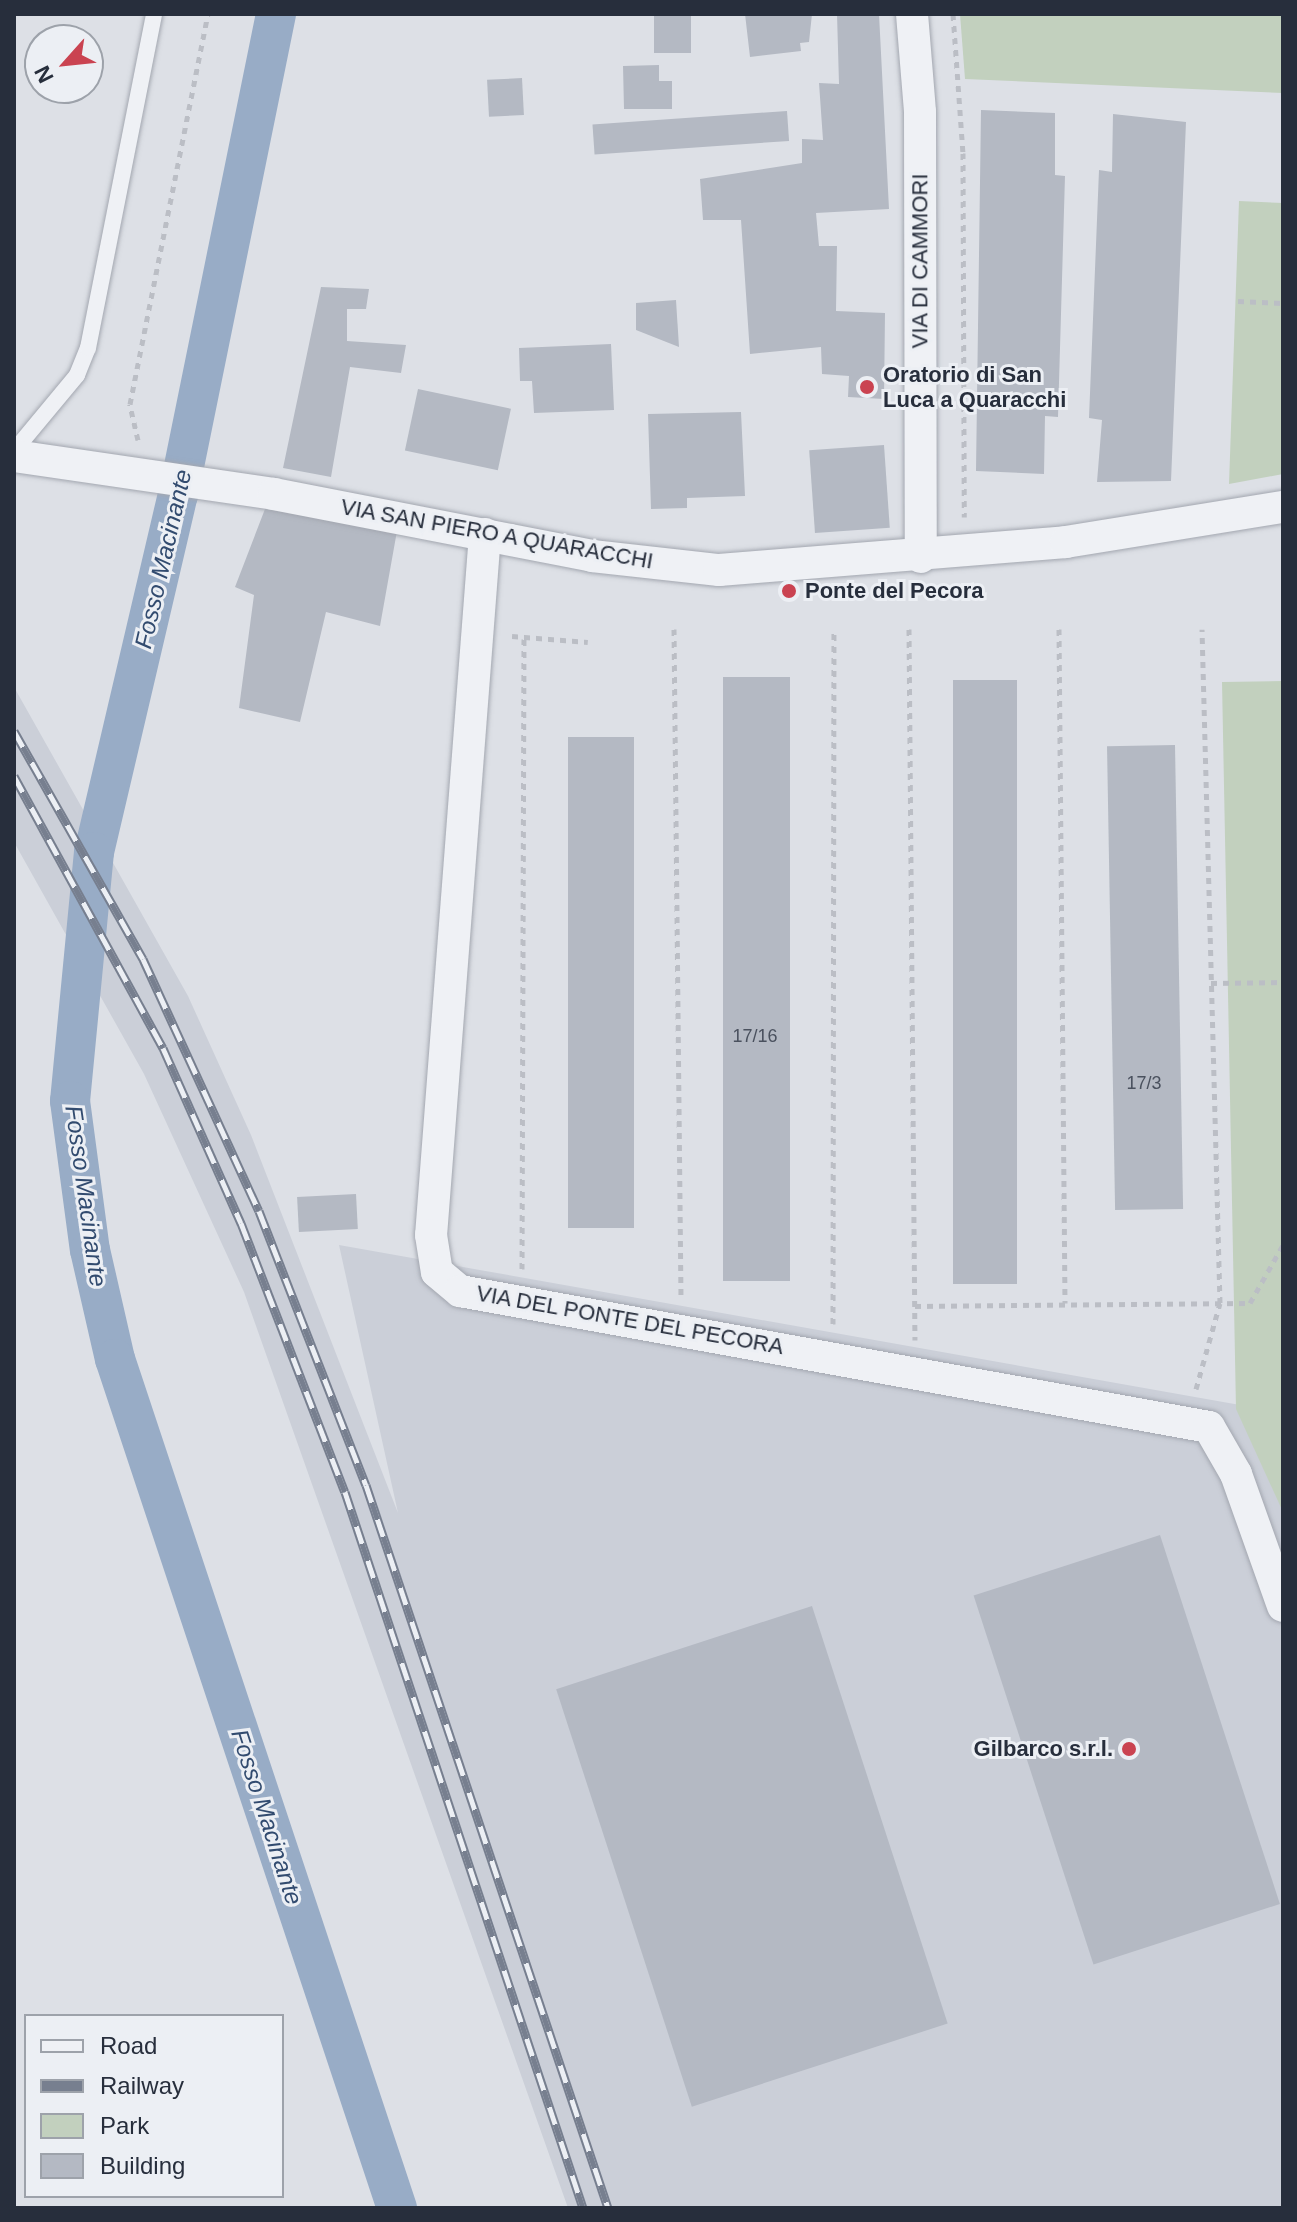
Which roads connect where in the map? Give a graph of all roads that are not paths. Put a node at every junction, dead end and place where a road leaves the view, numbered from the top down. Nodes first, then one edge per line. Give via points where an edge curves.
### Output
1 (154, 14) edge
2 (912, 14) edge
3 (14, 454) edge
4 (1283, 507) edge
5 (485, 534) junction
6 (921, 557) junction
7 (1283, 1606) edge

1 - 3 lane via 88,348 77,375
2 - 6 street, VIA DI CAMMORI via 920,112
3 - 5 street, VIA SAN PIERO A QUARACCHI via 274,494
4 - 6 street, VIA SAN PIERO A QUARACCHI via 1159,531
5 - 6 street, VIA SAN PIERO A QUARACCHI via 719,570
5 - 7 street, VIA DEL PONTE DEL PECORA via 431,1235 437,1272 449,1286 1209,1427 1222,1441

